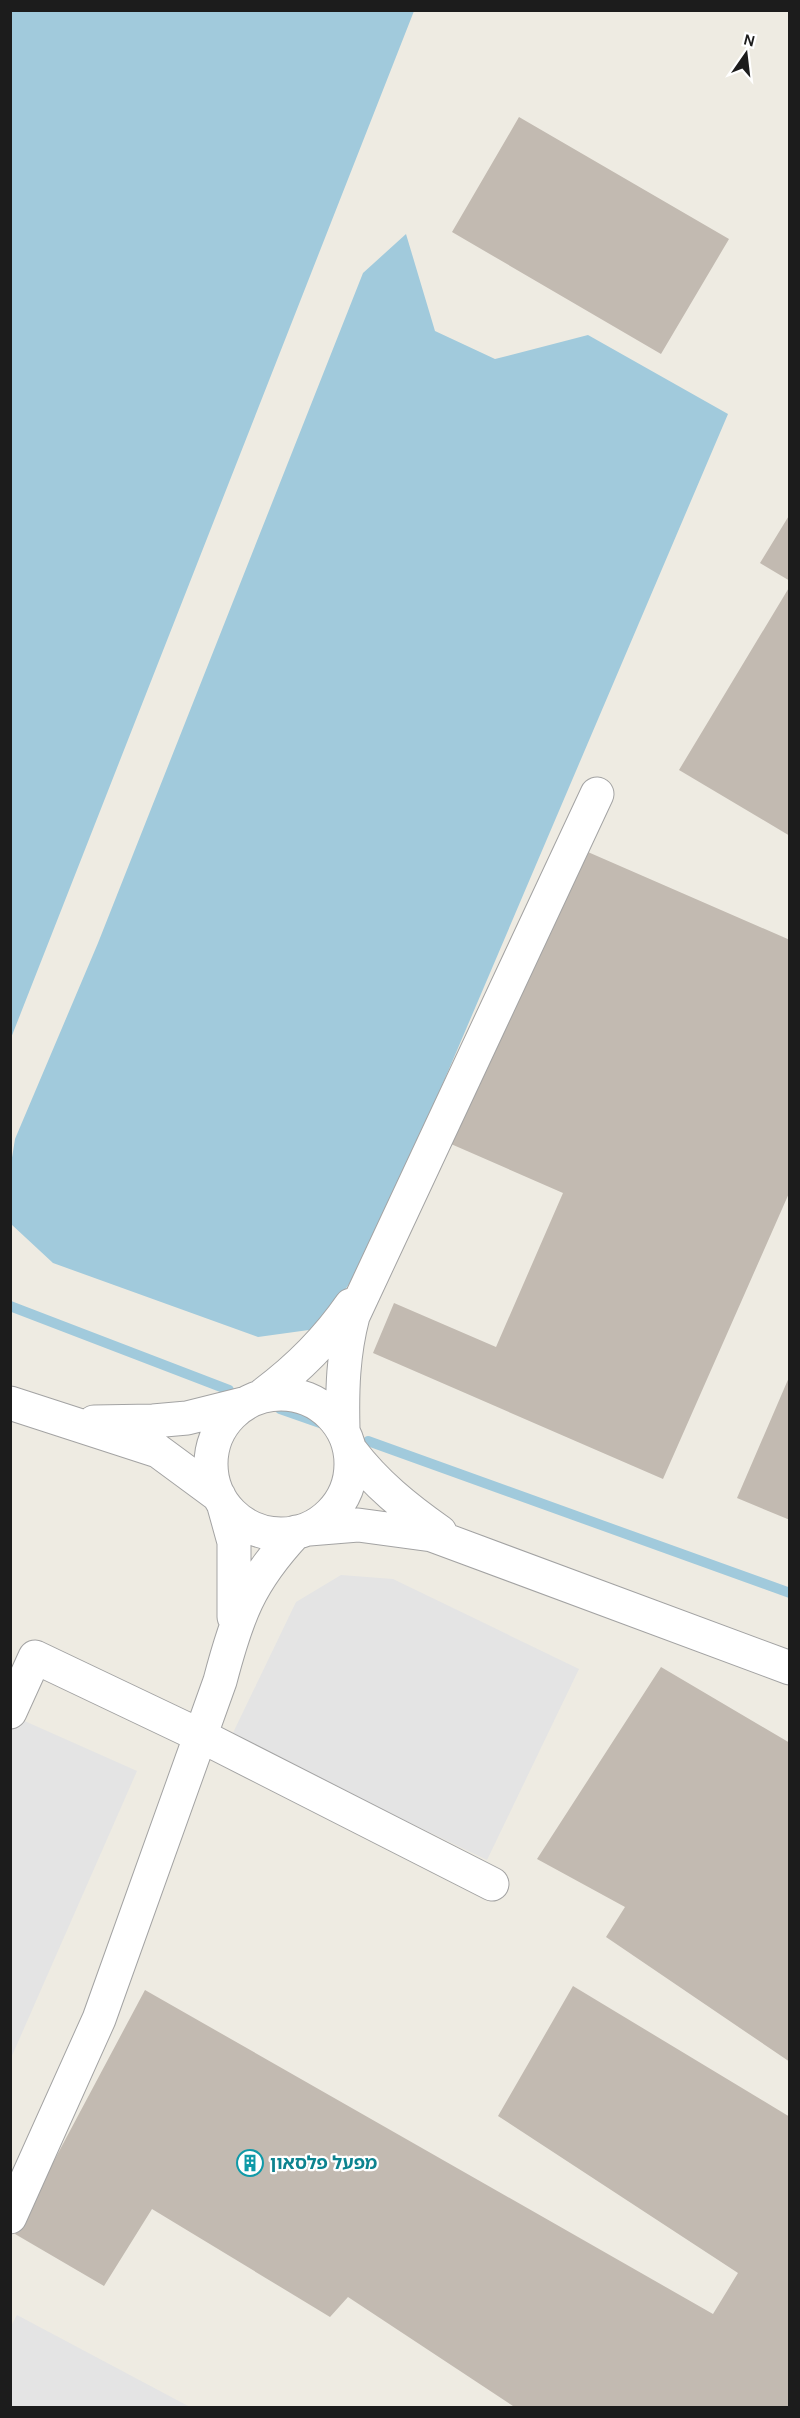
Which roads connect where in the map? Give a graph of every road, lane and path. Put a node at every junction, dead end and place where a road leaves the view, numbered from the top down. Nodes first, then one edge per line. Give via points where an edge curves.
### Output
1 (597, 794) dead end
2 (374, 1271) junction
3 (253, 1399) junction
4 (10, 1403) edge
5 (62, 1421) junction
6 (347, 1440) junction
7 (221, 1501) junction
8 (303, 1530) junction
9 (471, 1548) junction
10 (233, 1631) junction
11 (789, 1668) edge
12 (10, 1712) edge
13 (201, 1736) junction
14 (492, 1884) dead end
15 (10, 2217) edge

1 - 2 street
2 - 3 street via 337,1326 297,1369
2 - 6 street via 353,1316 345,1347 342,1396
3 - 5 street via 187,1418
3 - 6 street via 287,1393 310,1398 329,1411
3 - 7 street via 225,1420 214,1440 210,1462 213,1485
4 - 5 street
5 - 7 street via 158,1451
6 - 8 street via 352,1474 344,1497 330,1516
6 - 9 street via 371,1477 410,1511
7 - 8 street via 241,1522 262,1532 286,1534
7 - 10 street via 234,1542
8 - 9 street via 357,1524 432,1535
8 - 10 street via 272,1558 251,1589
9 - 11 street
10 - 13 street
12 - 13 street via 35,1657
13 - 14 street
13 - 15 street via 99,2019

